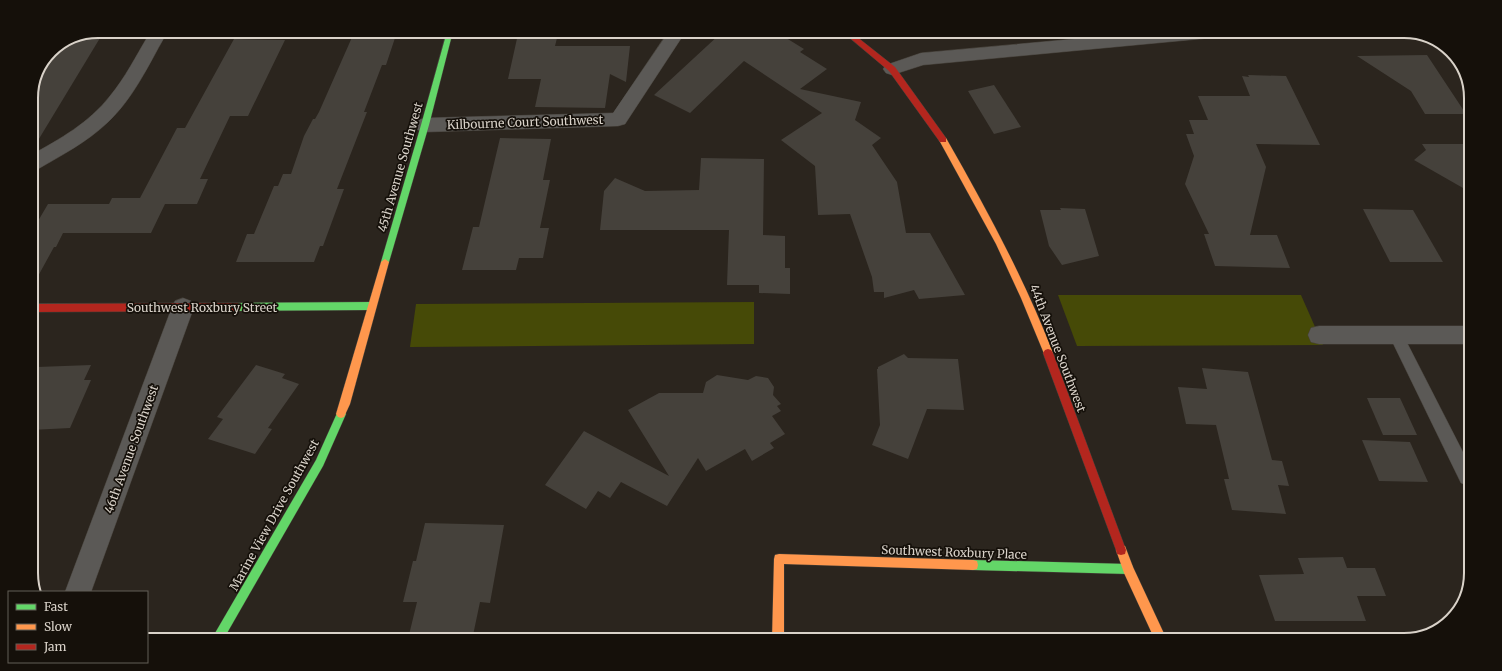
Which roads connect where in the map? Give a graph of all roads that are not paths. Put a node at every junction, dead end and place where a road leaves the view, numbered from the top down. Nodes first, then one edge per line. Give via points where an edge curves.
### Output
1 (155, 38) edge
2 (448, 38) edge
3 (673, 38) edge
4 (853, 38) edge
5 (1146, 38) edge
6 (892, 69) junction
7 (425, 125) junction
8 (38, 160) edge
9 (372, 306) junction
10 (183, 307) junction
11 (38, 308) edge
12 (1319, 335) dead end
13 (1396, 335) junction
14 (1464, 335) edge
15 (1464, 471) edge
16 (1128, 569) junction
17 (78, 591) edge
18 (221, 633) edge
19 (778, 633) edge
20 (1158, 633) edge

1 - 8 street via 124,90 108,110 86,130
2 - 7 street, 45th Avenue Southwest
3 - 7 street, Kilbourne Court Southwest via 618,119
4 - 6 street, 44th Avenue Southwest
5 - 6 street via 921,59
6 - 16 street, 44th Avenue Southwest via 939,134 982,205 1032,309
7 - 9 street, 45th Avenue Southwest
9 - 10 street, Southwest Roxbury Street
9 - 18 street, Marine View Drive Southwest via 345,404 320,463
10 - 11 street, Southwest Roxbury Street
10 - 17 street, 46th Avenue Southwest
12 - 13 street
13 - 14 street
13 - 15 lane
16 - 19 street, Southwest Roxbury Place via 779,559
16 - 20 street, 44th Avenue Southwest

